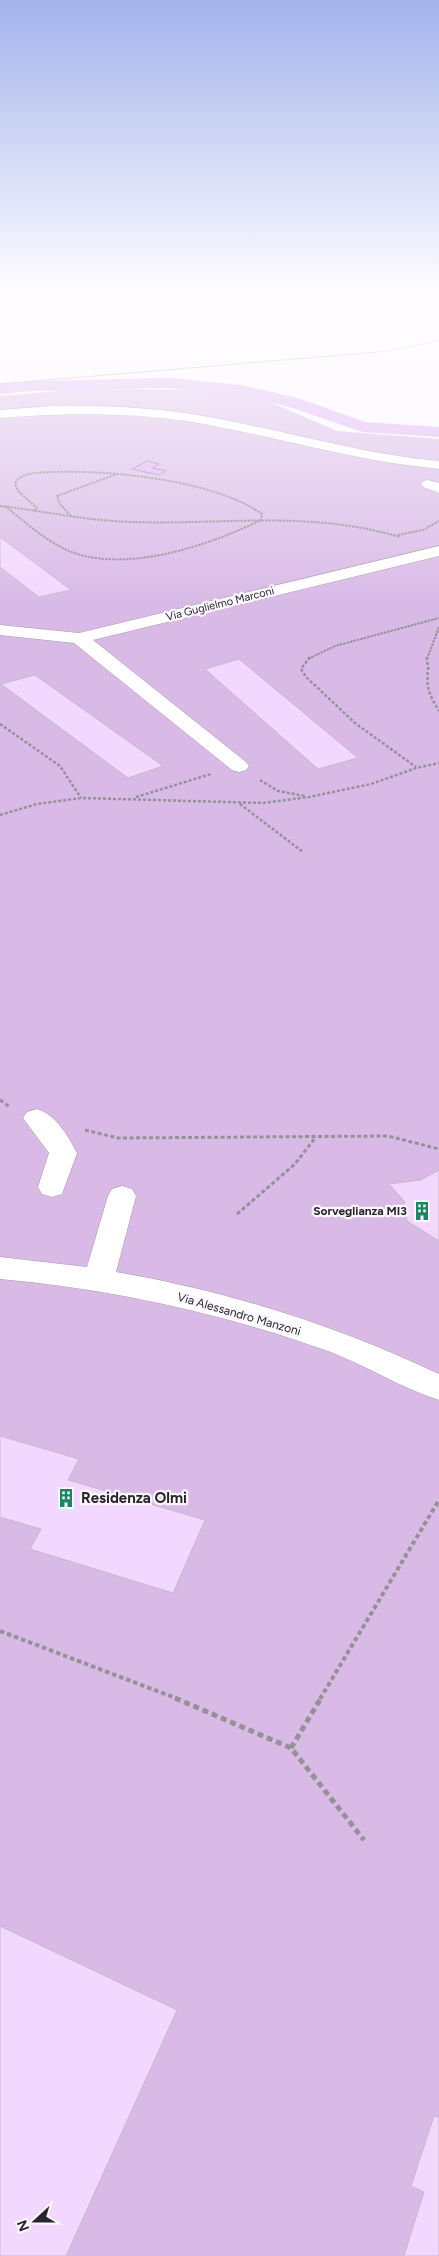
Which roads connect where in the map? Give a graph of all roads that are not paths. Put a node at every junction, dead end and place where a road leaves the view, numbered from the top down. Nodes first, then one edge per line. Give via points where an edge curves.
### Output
1 (0, 414) edge
2 (435, 466) edge
3 (438, 552) edge
4 (0, 630) edge
5 (79, 638) junction
6 (238, 766) dead end
7 (38, 1118) road end
8 (52, 1186) dead end
9 (122, 1196) dead end
10 (0, 1268) edge
11 (98, 1280) junction
12 (439, 1388) edge

1 - 2 street via 84,410 210,421 375,457
3 - 5 street, Via Guglielmo Marconi
4 - 5 street, Via Guglielmo Marconi
5 - 6 street
7 - 8 street via 63,1153
9 - 11 street
10 - 11 street, Via Alessandro Manzoni
11 - 12 street, Via Alessandro Manzoni via 206,1302 340,1344

